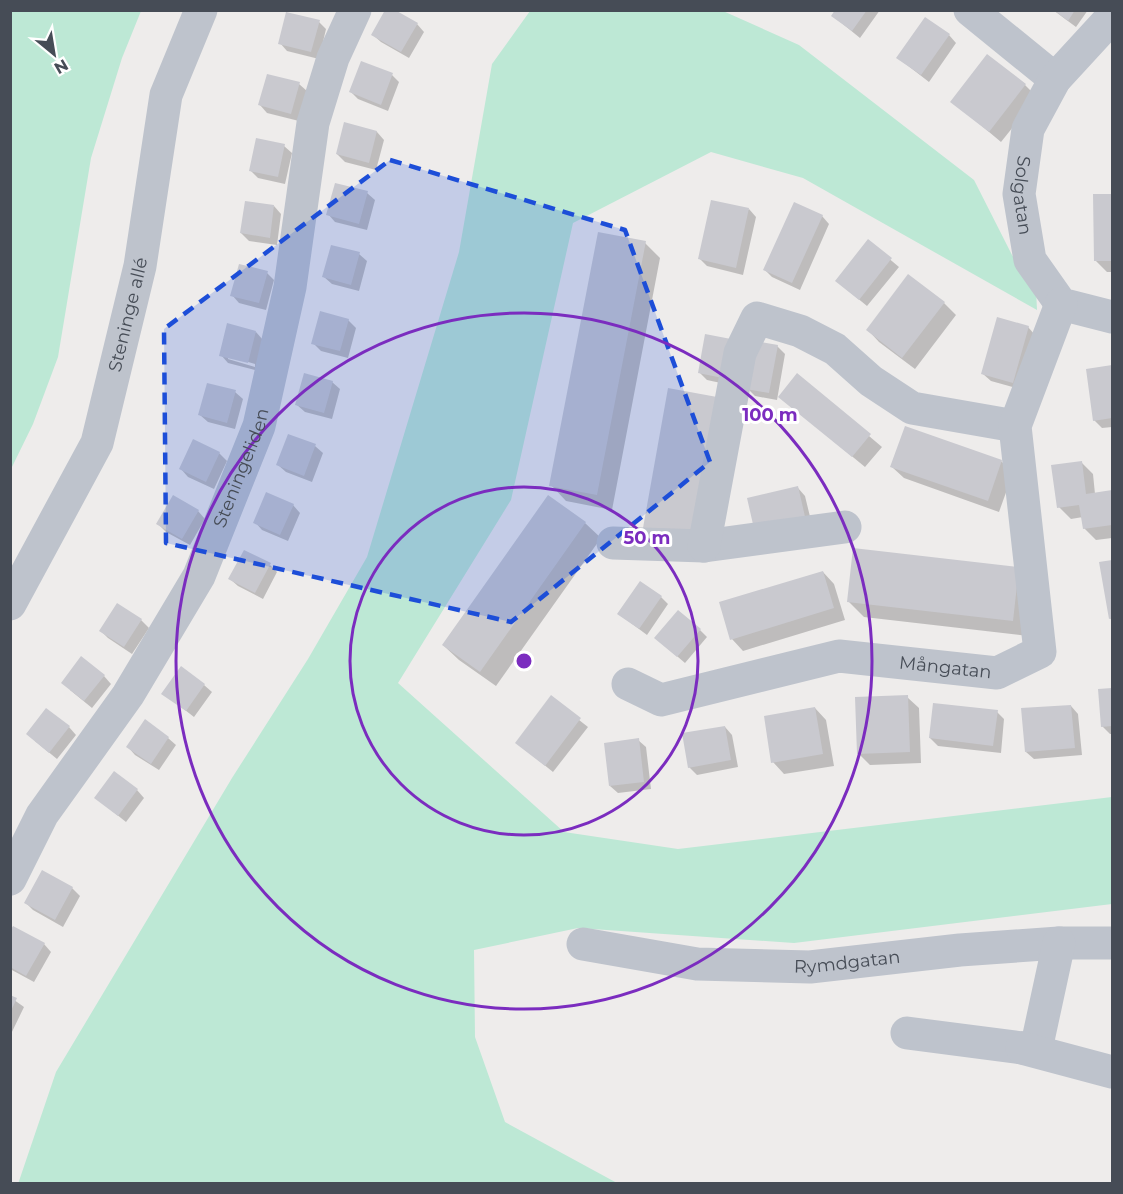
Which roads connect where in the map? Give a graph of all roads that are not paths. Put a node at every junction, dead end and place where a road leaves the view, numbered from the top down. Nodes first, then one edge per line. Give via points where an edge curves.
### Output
1 (201, 10) edge
2 (355, 10) edge
3 (970, 10) edge
4 (1113, 17) edge
5 (1055, 79) junction
6 (1061, 304) junction
7 (1113, 317) edge
8 (1015, 426) junction
9 (845, 527) dead end
10 (613, 543) dead end
11 (704, 546) junction
12 (10, 604) edge
13 (628, 684) dead end
14 (10, 879) edge
15 (1059, 943) junction
16 (1113, 943) edge
17 (583, 944) dead end
18 (908, 1033) dead end
19 (1022, 1048) junction
20 (1113, 1072) edge

1 - 12 street, Steninge allé via 166,95 140,266 97,443
2 - 14 street, Steningeliden via 333,58 313,123 290,286 259,426 199,576 128,695 42,815
3 - 5 street
4 - 5 street, Solgatan
5 - 6 street, Solgatan via 1028,129 1019,194 1030,260
6 - 7 street
6 - 8 street, Mångatan
8 - 11 street via 912,408 871,381 836,349 800,331 757,318 740,353
8 - 13 street, Mångatan via 1040,652 998,673 839,656 661,700
9 - 11 street
10 - 11 street
15 - 16 street, Rymdgatan
15 - 17 street, Rymdgatan via 810,966 697,963
15 - 19 street via 1038,1040 1033,1046
18 - 19 street
19 - 20 street

